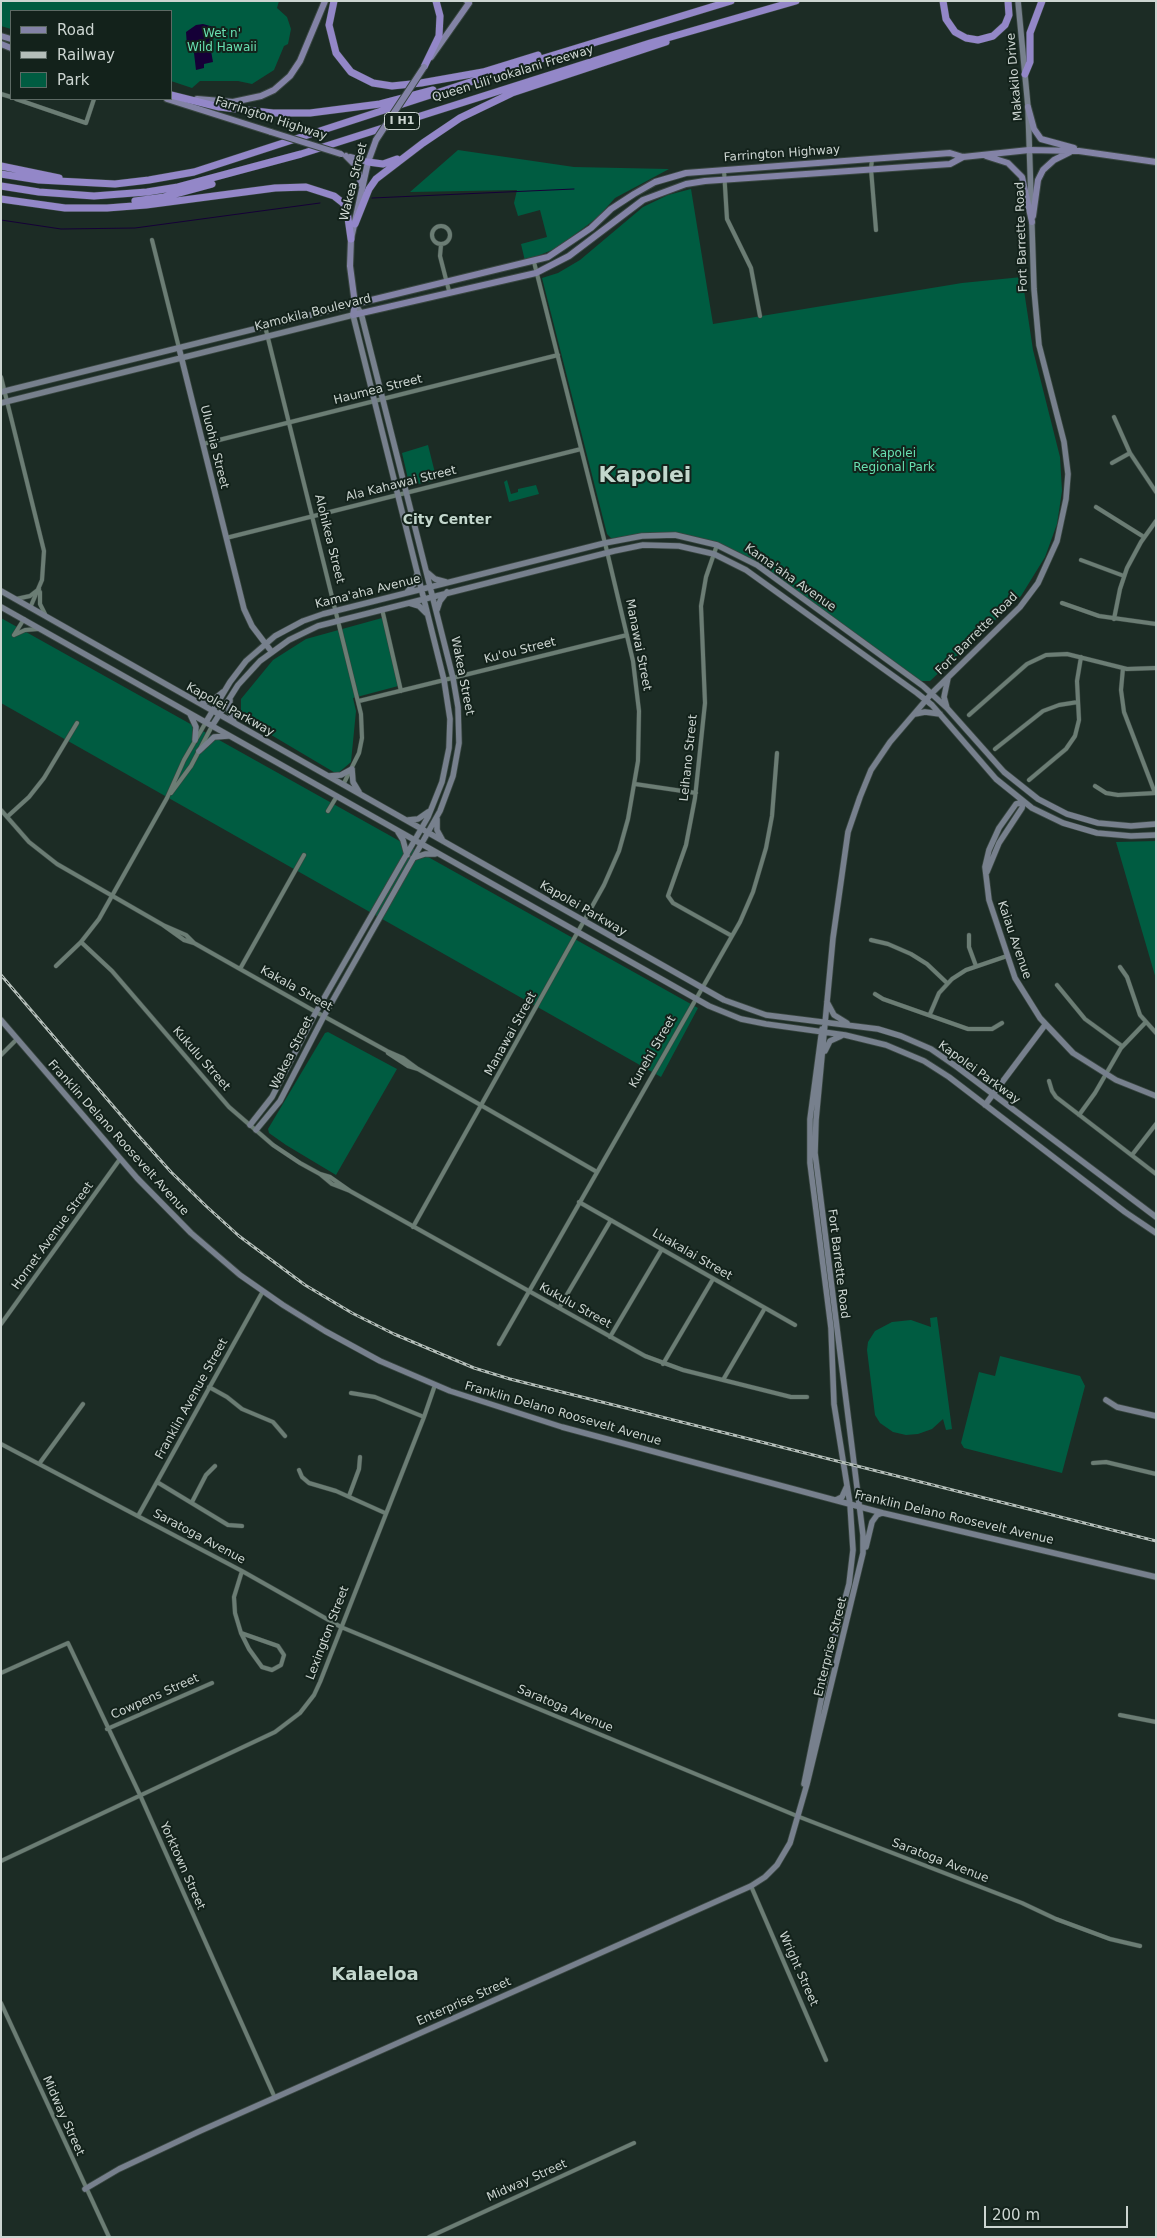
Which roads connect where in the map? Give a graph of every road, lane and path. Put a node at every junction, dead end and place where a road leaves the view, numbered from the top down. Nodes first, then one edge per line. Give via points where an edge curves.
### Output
1 (326, 1) edge
2 (334, 1) edge
3 (436, 1) edge
4 (730, 1) edge
5 (796, 1) edge
6 (943, 1) edge
7 (1008, 1) edge
8 (1018, 1) edge
9 (1042, 1) edge
10 (468, 2) edge
11 (642, 28) junction
12 (699, 29) junction
13 (1, 38) edge
14 (10, 39) edge
15 (1, 44) edge
16 (10, 47) edge
17 (1, 48) edge
18 (424, 67) junction
19 (1025, 74) junction
20 (480, 80) junction
21 (172, 93) edge
22 (172, 93) edge
23 (19, 100) edge
24 (94, 100) edge
25 (170, 100) edge
26 (1028, 107) junction
27 (1029, 150) junction
28 (1076, 151) junction
29 (301, 154) junction
30 (343, 155) junction
31 (980, 155) junction
32 (404, 156) junction
33 (963, 157) junction
34 (872, 160) junction
35 (368, 162) junction
36 (1156, 164) edge
37 (1, 166) edge
38 (871, 169) junction
39 (724, 170) junction
40 (1, 174) edge
41 (725, 180) junction
42 (86, 184) junction
43 (1, 186) edge
44 (362, 188) junction
45 (3, 199) edge
46 (65, 208) junction
47 (611, 209) joint
48 (617, 219) joint
49 (1032, 222) junction
50 (355, 224) junction
51 (876, 230) dead end
52 (351, 239) junction
53 (152, 240) dead end
54 (441, 245) junction
55 (534, 262) junction
56 (536, 273) junction
57 (446, 283) junction
58 (448, 291) junction
59 (355, 304) junction
60 (361, 313) junction
61 (353, 314) junction
62 (760, 316) dead end
63 (265, 326) junction
64 (268, 336) junction
65 (179, 348) junction
66 (558, 355) junction
67 (181, 358) junction
68 (1, 377) edge
69 (3, 392) edge
70 (384, 399) junction
71 (375, 401) junction
72 (4, 402) edge
73 (1114, 417) dead end
74 (289, 422) junction
75 (203, 444) junction
76 (581, 449) junction
77 (1130, 453) junction
78 (1112, 463) dead end
79 (1156, 492) edge
80 (407, 493) junction
81 (398, 495) junction
82 (1096, 507) dead end
83 (313, 516) junction
84 (1156, 521) edge
85 (1144, 536) junction
86 (226, 538) junction
87 (605, 543) junction
88 (717, 545) junction
89 (608, 552) junction
90 (714, 554) junction
91 (1081, 560) dead end
92 (427, 572) junction
93 (417, 574) junction
94 (1124, 576) junction
95 (448, 582) junction
96 (430, 587) junction
97 (40, 588) junction
98 (421, 589) junction
99 (1, 591) edge
100 (447, 592) junction
101 (406, 593) junction
102 (433, 596) junction
103 (424, 598) junction
104 (15, 599) junction
105 (406, 602) junction
106 (1062, 604) dead end
107 (1, 606) edge
108 (30, 608) junction
109 (382, 609) junction
110 (336, 610) junction
111 (437, 612) junction
112 (428, 616) junction
113 (48, 618) junction
114 (24, 619) junction
115 (1114, 619) junction
116 (338, 620) junction
117 (1156, 624) edge
118 (40, 628) junction
119 (627, 634) junction
120 (265, 644) junction
121 (271, 652) junction
122 (1081, 657) junction
123 (1123, 668) junction
124 (1156, 668) edge
125 (949, 677) junction
126 (453, 678) junction
127 (444, 680) junction
128 (225, 691) junction
129 (402, 691) junction
130 (932, 694) junction
131 (231, 696) junction
132 (926, 700) junction
133 (195, 701) junction
134 (359, 701) junction
135 (1078, 702) junction
136 (947, 708) junction
137 (213, 711) junction
138 (189, 713) junction
139 (940, 714) junction
140 (969, 714) dead end
141 (219, 715) junction
142 (913, 715) junction
143 (206, 722) junction
144 (77, 723) dead end
145 (235, 724) junction
146 (212, 726) junction
147 (1074, 736) junction
148 (231, 737) junction
149 (1080, 738) dead end
150 (195, 740) junction
151 (996, 749) dead end
152 (199, 751) junction
153 (777, 752) dead end
154 (352, 768) junction
155 (328, 776) junction
156 (1029, 780) dead end
157 (635, 784) junction
158 (343, 785) junction
159 (1095, 786) dead end
160 (696, 793) junction
161 (1029, 793) junction
162 (1156, 793) edge
163 (361, 795) junction
164 (168, 796) junction
165 (337, 796) junction
166 (1023, 802) junction
167 (1, 810) edge
168 (431, 810) junction
169 (328, 811) dead end
170 (7, 817) junction
171 (437, 817) junction
172 (406, 820) junction
173 (1156, 824) edge
174 (421, 829) junction
175 (397, 830) junction
176 (428, 833) junction
177 (1156, 835) edge
178 (415, 840) junction
179 (443, 842) junction
180 (421, 844) junction
181 (438, 854) junction
182 (304, 855) dead end
183 (409, 857) junction
184 (112, 896) junction
185 (585, 922) junction
186 (578, 933) junction
187 (969, 935) dead end
188 (732, 936) junction
189 (871, 940) dead end
190 (81, 942) junction
191 (1006, 956) junction
192 (56, 966) dead end
193 (976, 966) junction
194 (1120, 967) dead end
195 (240, 969) junction
196 (947, 983) junction
197 (1057, 985) dead end
198 (702, 988) junction
199 (874, 994) dead end
200 (695, 999) junction
201 (826, 1000) junction
202 (316, 1012) junction
203 (930, 1014) junction
204 (324, 1016) junction
205 (1, 1020) edge
206 (824, 1023) junction
207 (1145, 1023) junction
208 (1002, 1024) dead end
209 (1046, 1025) junction
210 (851, 1026) junction
211 (823, 1032) junction
212 (1156, 1034) edge
213 (845, 1035) junction
214 (17, 1039) junction
215 (1122, 1046) junction
216 (1, 1056) edge
217 (822, 1064) junction
218 (1105, 1075) junction
219 (1049, 1081) dead end
220 (993, 1094) junction
221 (1156, 1096) edge
222 (985, 1105) junction
223 (482, 1106) junction
224 (1079, 1114) junction
225 (1156, 1124) edge
226 (250, 1125) junction
227 (256, 1130) junction
228 (1132, 1155) junction
229 (120, 1159) junction
230 (597, 1172) junction
231 (1156, 1174) edge
232 (579, 1202) junction
233 (1156, 1217) edge
234 (611, 1220) junction
235 (413, 1227) junction
236 (1156, 1233) edge
237 (662, 1249) junction
238 (713, 1279) junction
239 (262, 1291) junction
240 (529, 1291) junction
241 (559, 1308) junction
242 (765, 1308) junction
243 (1, 1324) edge
244 (796, 1325) dead end
245 (610, 1337) junction
246 (499, 1344) dead end
247 (663, 1364) junction
248 (723, 1380) junction
249 (435, 1385) junction
250 (210, 1387) junction
251 (351, 1393) dead end
252 (807, 1397) dead end
253 (1106, 1400) dead end
254 (82, 1404) dead end
255 (1156, 1416) edge
256 (424, 1417) junction
257 (285, 1436) dead end
258 (1, 1444) edge
259 (360, 1457) dead end
260 (1093, 1463) dead end
261 (39, 1464) junction
262 (215, 1466) dead end
263 (299, 1470) dead end
264 (1156, 1474) edge
265 (157, 1482) junction
266 (847, 1486) junction
267 (349, 1496) junction
268 (836, 1500) junction
269 (192, 1502) junction
270 (850, 1504) junction
271 (858, 1506) junction
272 (386, 1513) junction
273 (883, 1513) junction
274 (138, 1516) junction
275 (242, 1526) dead end
276 (862, 1564) junction
277 (242, 1571) junction
278 (1156, 1577) edge
279 (340, 1627) junction
280 (241, 1632) junction
281 (1, 1673) edge
282 (212, 1683) dead end
283 (1120, 1716) dead end
284 (1156, 1722) edge
285 (107, 1729) junction
286 (804, 1791) junction
287 (140, 1795) junction
288 (797, 1816) junction
289 (1, 1861) edge
290 (751, 1886) junction
291 (1140, 1946) dead end
292 (1, 2003) edge
293 (826, 2060) dead end
294 (275, 2099) junction
295 (634, 2143) dead end
296 (86, 2189) junction
297 (108, 2237) edge
298 (429, 2237) edge

1 - 21 main road, Farrington Highway via 297,66 274,90 233,102
2 - 11 highway via 329,25 339,58 356,75 385,85 421,83 483,72 572,44
3 - 18 highway via 440,16 439,36
4 - 11 highway, Queen Liliʻuokalani Freeway / I H1
5 - 12 highway, Queen Liliʻuokalani Freeway / I H1
6 - 7 highway via 946,19 955,32 978,40 1000,31 1008,19
8 - 19 main road, Makakilo Drive
9 - 19 highway via 1030,33 1030,62
10 - 18 main road, Wakea Street
11 - 20 highway, Queen Liliʻuokalani Freeway / I H1
12 - 29 highway, Queen Liliʻuokalani Freeway / I H1 via 502,88
12 - 32 highway via 649,49 494,100 442,129
13 - 14 main road
15 - 16 main road
16 - 17 main road
18 - 35 main road, Wakea Street, bridge via 376,140
19 - 26 main road, Makakilo Drive
20 - 22 highway via 380,104 310,113 228,108
20 - 42 highway, Queen Liliʻuokalani Freeway / I H1 via 194,172 115,184
23 - 24 street via 86,123
25 - 30 main road, Farrington Highway, bridge
26 - 27 main road, Makakilo Drive
26 - 28 main road via 1041,139
27 - 28 main road, Farrington Highway
27 - 31 main road, Farrington Highway
27 - 49 main road, Fort Barrette Road
28 - 36 main road, Farrington Highway
28 - 49 main road via 1054,160 1043,170 1038,180
29 - 43 highway, Queen Liliʻuokalani Freeway / I H1 via 212,179 120,195 78,195
29 - 46 highway via 164,197
30 - 35 main road, Farrington Highway
30 - 44 main road via 357,167
31 - 33 main road, Farrington Highway
31 - 49 main road via 1001,160 1018,171 1026,184
32 - 35 highway via 383,164
32 - 50 highway via 372,183
33 - 34 main road, Farrington Highway via 950,153
33 - 38 main road, Farrington Highway via 950,164
34 - 38 street
34 - 39 main road, Farrington Highway
35 - 44 main road, Wakea Street
37 - 42 highway
38 - 41 main road, Farrington Highway
38 - 51 street
39 - 41 street
39 - 47 main road, Farrington Highway via 670,177 644,188
40 - 42 highway, Queen Liliʻuokalani Freeway / I H1
41 - 48 main road, Farrington Highway via 694,182 663,192 643,200
41 - 62 street via 727,219 751,268
44 - 50 main road, Wakea Street
45 - 46 highway
46 - 52 highway via 146,205 306,187 334,196 343,203
47 - 55 main road, Kamokila Boulevard via 562,249
48 - 56 main road, Kamokila Boulevard via 569,256
49 - 125 main road, Fort Barrette Road via 1039,344 1066,452 1068,484 1064,518 1049,563 1032,592
50 - 52 main road, Wakea Street
52 - 59 main road, Wakea Street via 350,266
53 - 65 street, Uluohia Street
54 - 54 street via 447,243 451,235 441,226 433,230 432,236
54 - 57 street
55 - 56 street, Manawai Street
55 - 57 main road, Kamokila Boulevard
56 - 58 main road, Kamokila Boulevard
56 - 66 street, Manawai Street
57 - 58 street
57 - 59 main road, Kamokila Boulevard
58 - 60 main road, Kamokila Boulevard
59 - 60 main road, Wakea Street
59 - 61 main road, Wakea Street
59 - 63 main road, Kamokila Boulevard
60 - 61 main road, Kamokila Boulevard
60 - 70 main road, Wakea Street
61 - 64 main road, Kamokila Boulevard
61 - 71 main road, Wakea Street
63 - 64 street, Alohikea Street
63 - 65 main road, Kamokila Boulevard
64 - 67 main road, Kamokila Boulevard
64 - 74 street, Alohikea Street
65 - 67 main road, Uluohia Street
65 - 69 main road, Kamokila Boulevard
66 - 70 street, Haumea Street
66 - 76 street, Manawai Street
67 - 72 main road, Kamokila Boulevard
67 - 75 main road, Uluohia Street
68 - 69 street
69 - 72 street
70 - 71 street, Haumea Street
70 - 80 main road, Wakea Street
71 - 74 street, Haumea Street
71 - 81 main road, Wakea Street
72 - 97 street via 44,551
73 - 77 street
74 - 75 street, Haumea Street
74 - 83 street, Alohikea Street
75 - 86 main road, Uluohia Street
76 - 80 street, Ala Kahawai Street
76 - 87 street, Manawai Street
77 - 78 street
77 - 79 street
80 - 81 street, Ala Kahawai Street
80 - 92 main road, Wakea Street
81 - 83 street, Ala Kahawai Street
81 - 93 main road, Wakea Street
82 - 85 street
83 - 86 street, Ala Kahawai Street
83 - 110 street, Alohikea Street
84 - 85 street
85 - 94 street
86 - 120 main road, Uluohia Street via 244,609
87 - 88 main road, Kama'aha Avenue via 665,535
87 - 89 street, Manawai Street
87 - 95 main road, Kama'aha Avenue
88 - 90 street, Leihano Street
88 - 130 main road, Kama'aha Avenue via 757,565
89 - 90 main road, Kama'aha Avenue via 643,545 667,545
89 - 100 main road, Kama'aha Avenue
89 - 119 street, Manawai Street
90 - 132 main road, Kama'aha Avenue via 755,576
90 - 160 street, Leihano Street via 701,606 705,702
91 - 94 street
92 - 95 main road via 435,579
92 - 96 main road, Wakea Street
93 - 98 main road, Wakea Street
93 - 101 main road
94 - 115 street
95 - 96 main road, Kama'aha Avenue
96 - 98 main road, Kama'aha Avenue
96 - 102 main road, Wakea Street
97 - 104 street via 30,596
97 - 108 street
97 - 113 street via 40,604
98 - 101 main road, Kama'aha Avenue
98 - 103 main road, Wakea Street
99 - 104 main road, Kapolei Parkway
100 - 102 main road, Kama'aha Avenue
100 - 111 main road
101 - 110 main road, Kama'aha Avenue
102 - 103 main road, Kama'aha Avenue
102 - 111 main road, Wakea Street
103 - 105 main road, Kama'aha Avenue
103 - 112 main road, Wakea Street
104 - 108 main road, Kapolei Parkway
105 - 109 main road, Kama'aha Avenue
105 - 112 main road via 419,606
106 - 115 street
107 - 114 main road, Kapolei Parkway
108 - 113 main road, Kapolei Parkway
108 - 114 main road
109 - 116 main road, Kama'aha Avenue
109 - 129 street
110 - 116 street, Alohikea Street
110 - 120 main road, Kama'aha Avenue via 295,624
111 - 126 main road, Wakea Street
112 - 127 main road, Wakea Street
113 - 133 main road, Kapolei Parkway
114 - 118 main road, Kapolei Parkway
114 - 118 street via 14,635
115 - 117 street
116 - 121 main road, Kama'aha Avenue via 298,634
116 - 134 street, Alohikea Street
118 - 138 main road, Kapolei Parkway
119 - 126 street, Ku'ou Street
119 - 157 street, Manawai Street via 639,711
120 - 121 main road, Uluohia Street
120 - 128 main road, Kama'aha Avenue via 239,669
121 - 131 main road, Kama'aha Avenue via 246,675
122 - 123 street
122 - 135 street
122 - 140 street via 1056,653 1036,659
123 - 124 street
123 - 162 street via 1124,712
125 - 130 main road, Fort Barrette Road
125 - 136 main road via 944,697
126 - 127 street, Ku'ou Street
126 - 171 main road, Wakea Street via 459,743 450,786
127 - 129 street, Ku'ou Street
127 - 168 main road, Wakea Street via 450,719 449,748 442,782
128 - 133 main road via 212,700
128 - 137 main road, Kama'aha Avenue
129 - 134 street, Ku'ou Street
130 - 132 main road, Fort Barrette Road
130 - 136 main road, Kama'aha Avenue
131 - 141 main road, Kama'aha Avenue
131 - 145 main road via 229,710
132 - 139 main road, Kama'aha Avenue
132 - 142 main road, Fort Barrette Road
133 - 137 main road, Kapolei Parkway
134 - 154 street, Alohikea Street via 362,738
135 - 147 street via 1079,720
135 - 151 street via 1043,711
136 - 161 main road, Kama'aha Avenue via 1004,772
137 - 141 main road, Kapolei Parkway
137 - 143 main road, Kama'aha Avenue
138 - 143 main road, Kapolei Parkway
138 - 150 main road via 196,727
139 - 142 main road via 925,712
139 - 166 main road, Kama'aha Avenue via 996,779
141 - 145 main road, Kapolei Parkway
141 - 146 main road, Kama'aha Avenue
142 - 201 main road, Fort Barrette Road via 871,770 848,832
143 - 146 main road, Kapolei Parkway
143 - 150 street
144 - 170 street via 44,778
145 - 155 main road, Kapolei Parkway
146 - 148 main road, Kapolei Parkway
146 - 152 street
147 - 149 street
147 - 156 street via 1062,752
148 - 152 main road via 214,737
148 - 165 main road, Kapolei Parkway
150 - 164 street
152 - 164 street via 186,775
153 - 188 street, Kunehi Street via 773,810 766,847 752,892
154 - 155 main road via 341,775
154 - 158 street, Alohikea Street
154 - 163 main road via 353,782
155 - 158 main road, Kapolei Parkway
157 - 160 street
157 - 185 street, Manawai Street via 619,851
158 - 163 main road, Kapolei Parkway
158 - 165 main road
159 - 162 street via 1106,793 1118,795
160 - 188 street, Leihano Street via 690,829 669,898
161 - 166 main road, Kaiau Avenue
161 - 173 main road, Kama'aha Avenue via 1057,810 1088,820 1120,826
163 - 172 main road, Kapolei Parkway
164 - 184 street
165 - 169 street
165 - 175 main road, Kapolei Parkway
166 - 177 main road, Kama'aha Avenue via 1053,819 1085,831 1119,836
166 - 191 main road, Kaiau Avenue via 999,843 987,872 989,900
167 - 170 street, Kakala Street
168 - 172 main road via 418,819
168 - 174 main road, Wakea Street
170 - 184 street, Kakala Street via 47,857
171 - 176 main road, Wakea Street
171 - 179 main road via 437,830
172 - 174 main road, Kapolei Parkway
174 - 176 main road, Kapolei Parkway
174 - 178 main road, Wakea Street
175 - 178 main road, Kapolei Parkway
175 - 183 main road
176 - 179 main road, Kapolei Parkway
176 - 180 main road, Wakea Street
178 - 180 main road, Kapolei Parkway
178 - 183 main road, Wakea Street
179 - 185 main road, Kapolei Parkway
180 - 181 main road, Kapolei Parkway
180 - 183 main road, Wakea Street
181 - 183 main road
181 - 186 main road, Kapolei Parkway
182 - 195 street
183 - 202 main road, Wakea Street via 372,913
183 - 204 main road, Wakea Street via 380,918
184 - 190 street via 100,919
184 - 195 street, Kakala Street via 184,940
185 - 186 street, Manawai Street
185 - 198 main road, Kapolei Parkway
186 - 200 main road, Kapolei Parkway
186 - 223 street, Manawai Street
187 - 193 street via 969,947
188 - 198 street, Kunehi Street
189 - 196 street via 911,954
190 - 192 street
190 - 226 street, Kukulu Street via 112,971 229,1107
191 - 193 street
191 - 209 main road, Kaiau Avenue via 1023,994
193 - 196 street
194 - 207 street via 1128,977 1136,1006
195 - 202 street, Kakala Street
196 - 203 street
197 - 215 street via 1085,1019
198 - 200 street, Kunehi Street
198 - 206 main road, Kapolei Parkway via 729,1003 755,1012
199 - 203 street
200 - 211 main road, Kapolei Parkway via 741,1018
200 - 230 street, Kunehi Street
201 - 206 main road, Fort Barrette Road
201 - 210 main road via 834,1015
202 - 204 street, Kakala Street
202 - 226 main road, Wakea Street via 270,1101
203 - 208 street via 974,1030 992,1029
204 - 223 street, Kakala Street
204 - 227 main road, Wakea Street via 280,1101
205 - 214 main road, Franklin Delano Roosevelt Avenue
206 - 210 main road, Kapolei Parkway
206 - 211 main road, Fort Barrette Road
207 - 212 street
207 - 215 street
209 - 218 main road, Kaiau Avenue via 1073,1053
209 - 220 main road
210 - 220 main road, Kapolei Parkway via 889,1032 921,1044 949,1060
211 - 213 main road, Kapolei Parkway
211 - 217 main road, Fort Barrette Road
211 - 266 main road, Fort Barrette Road via 810,1119 810,1163 832,1344 834,1404
213 - 217 main road via 830,1041
213 - 222 main road, Kapolei Parkway via 916,1056
214 - 216 street
214 - 229 main road, Franklin Delano Roosevelt Avenue
215 - 218 street
217 - 271 main road, Fort Barrette Road via 815,1128 817,1180
218 - 221 main road, Kaiau Avenue
218 - 224 street
219 - 224 street via 1056,1097
220 - 222 main road
220 - 233 main road, Kapolei Parkway
222 - 236 main road, Kapolei Parkway
223 - 230 street, Kakala Street
223 - 235 street, Manawai Street
224 - 228 street
225 - 228 street
226 - 227 street, Kukulu Street
227 - 235 street, Kukulu Street via 282,1151
228 - 231 street
229 - 239 main road, Franklin Delano Roosevelt Avenue via 181,1224
229 - 243 street, Hornet Avenue Street
230 - 232 street, Kunehi Street
232 - 234 street, Luakalai Street
232 - 240 street, Kunehi Street
234 - 237 street, Luakalai Street
234 - 241 street
235 - 240 street, Kukulu Street
237 - 238 street, Luakalai Street
237 - 245 street
238 - 242 street, Luakalai Street
238 - 247 street
239 - 249 main road, Franklin Delano Roosevelt Avenue via 346,1343
239 - 250 street, Franklin Avenue Street
240 - 241 street, Kukulu Street
240 - 246 street, Kunehi Street
241 - 245 street, Kukulu Street
242 - 244 street, Luakalai Street
242 - 248 street
245 - 247 street, Kukulu Street
247 - 248 street, Kukulu Street
248 - 252 street, Kukulu Street via 791,1397
249 - 256 street, Lexington Street
249 - 268 main road, Franklin Delano Roosevelt Avenue via 562,1427
250 - 257 street via 242,1409 273,1422
250 - 265 street, Franklin Avenue Street
251 - 256 street via 375,1397
253 - 255 main road via 1116,1406
254 - 261 street
256 - 272 street, Lexington Street
258 - 261 street, Saratoga Avenue
259 - 267 street
260 - 264 street via 1106,1462
261 - 274 street, Saratoga Avenue
262 - 269 street via 206,1475
263 - 267 street via 309,1483
265 - 269 street
265 - 274 street, Franklin Avenue Street
266 - 268 main road via 842,1497
266 - 270 main road, Fort Barrette Road
267 - 272 street
268 - 270 main road, Franklin Delano Roosevelt Avenue
269 - 275 street via 228,1525
270 - 271 main road, Franklin Delano Roosevelt Avenue
270 - 286 main road, Enterprise Street via 850,1578 819,1708
271 - 273 main road, Franklin Delano Roosevelt Avenue
271 - 276 main road, Enterprise Street via 864,1541
272 - 279 street, Lexington Street
273 - 276 main road via 872,1522
273 - 278 main road, Franklin Delano Roosevelt Avenue
274 - 277 street, Saratoga Avenue
276 - 286 main road, Enterprise Street
277 - 279 street, Saratoga Avenue
277 - 280 street via 234,1597
279 - 287 street, Lexington Street via 314,1694 288,1724
279 - 288 street, Saratoga Avenue
280 - 280 street via 262,1667 272,1670 281,1664 284,1655 278,1646
281 - 285 street, Yorktown Street via 68,1643
282 - 285 street, Cowpens Street
283 - 284 street
285 - 287 street, Yorktown Street
286 - 288 main road, Enterprise Street
287 - 289 street, Lexington Street
287 - 294 street, Yorktown Street
288 - 290 main road, Enterprise Street via 782,1858 765,1877
288 - 291 street, Saratoga Avenue via 1056,1919 1110,1939
290 - 293 street, Wright Street
290 - 294 main road, Enterprise Street
292 - 296 street, Midway Street
294 - 296 main road, Enterprise Street via 119,2169
295 - 298 street, Midway Street
296 - 297 street, Midway Street

